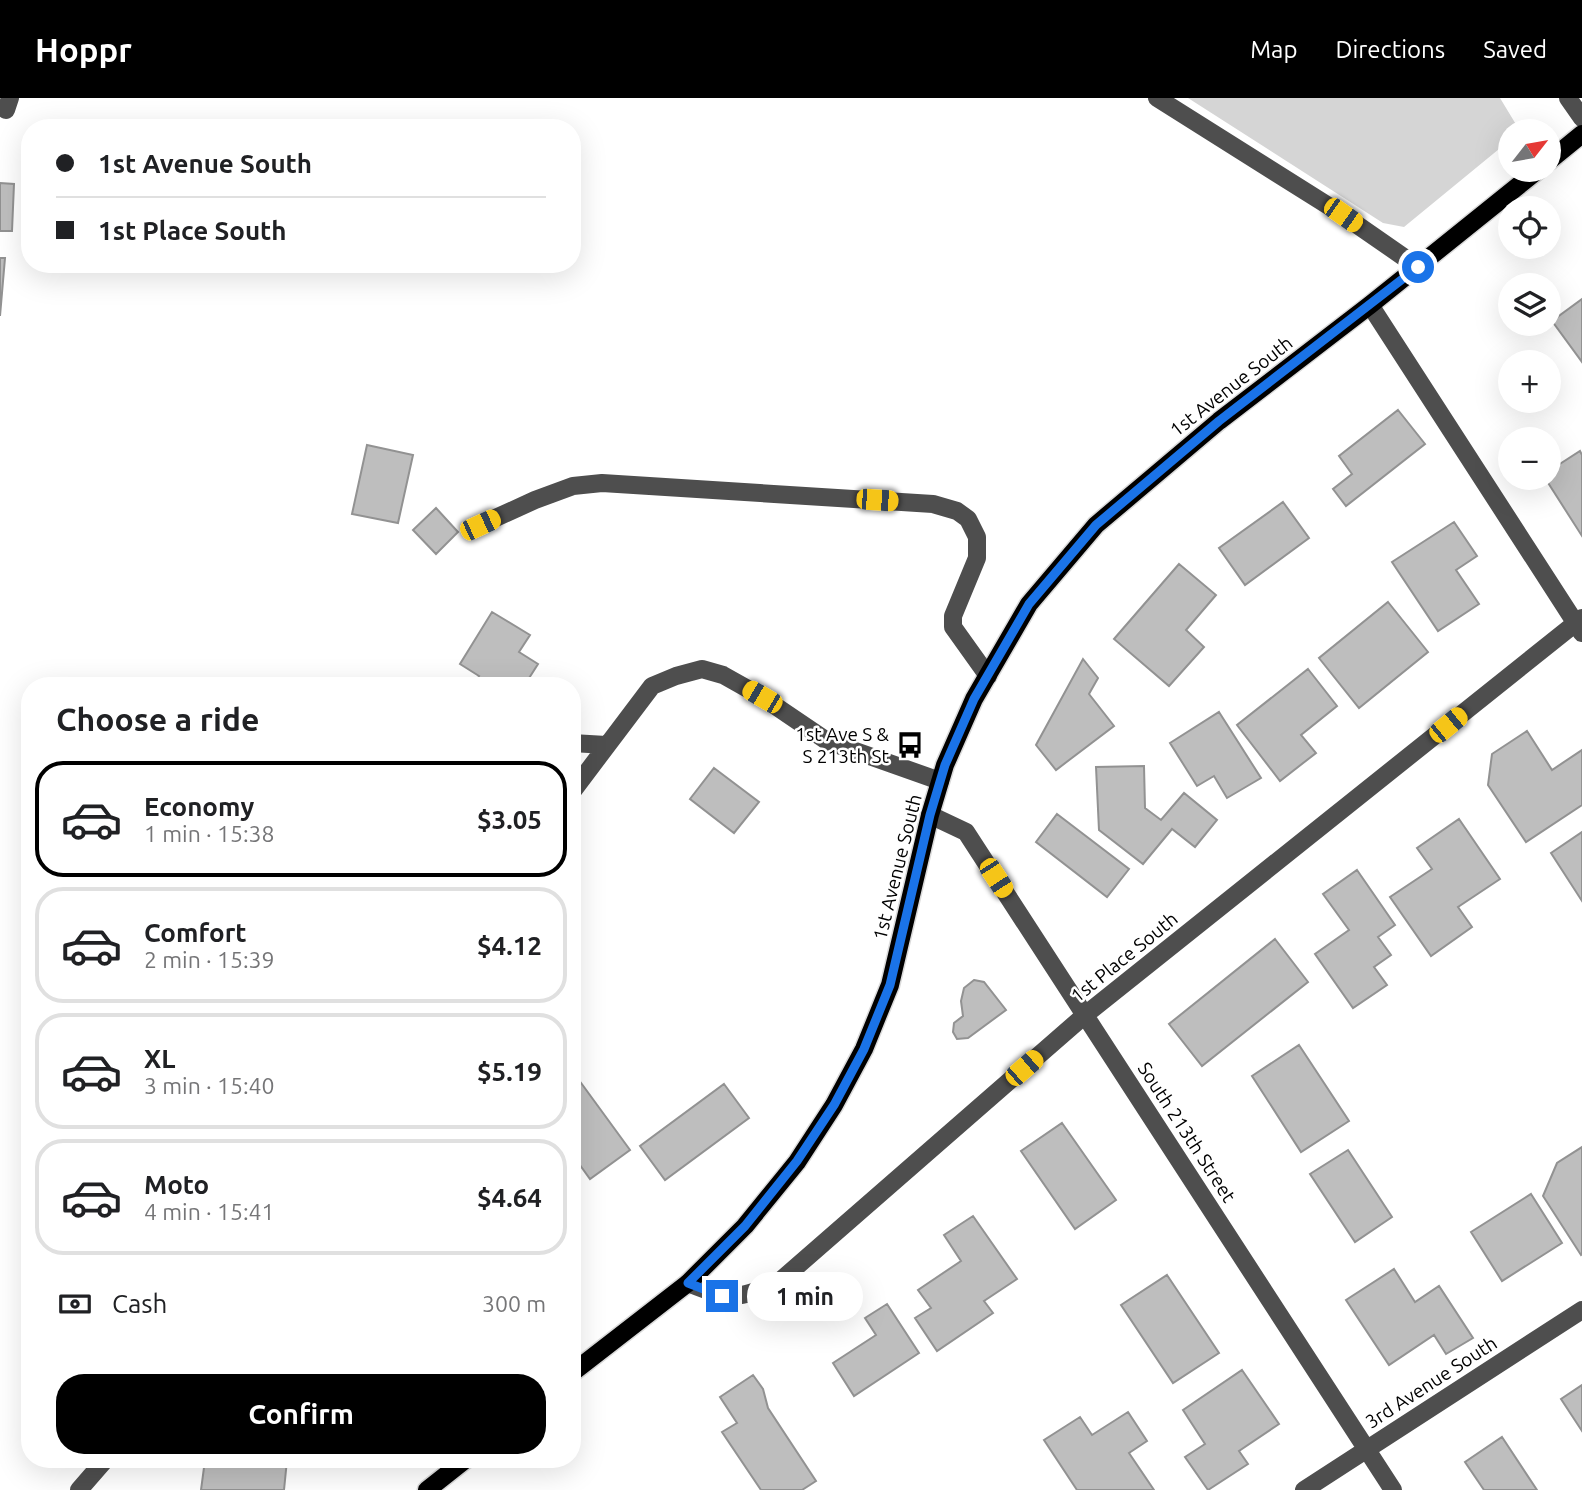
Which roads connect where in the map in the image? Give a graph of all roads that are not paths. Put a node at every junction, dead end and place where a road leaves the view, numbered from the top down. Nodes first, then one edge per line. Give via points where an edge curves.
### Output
1 (1157, 98) edge
2 (1568, 98) edge
3 (1582, 118) edge
4 (1582, 134) edge
5 (1561, 151) edge
6 (1523, 182) edge
7 (1418, 267) junction
8 (1370, 304) junction
9 (480, 525) dead end
10 (1580, 625) edge
11 (988, 676) junction
12 (581, 744) edge
13 (607, 745) junction
14 (581, 780) edge
15 (940, 781) junction
16 (930, 815) junction
17 (1085, 1015) junction
18 (688, 1283) junction
19 (1582, 1310) edge
20 (581, 1366) edge
21 (1367, 1448) junction
22 (98, 1468) edge
23 (455, 1468) edge
24 (79, 1490) edge
25 (427, 1490) edge
26 (1304, 1490) edge
27 (1393, 1490) edge

1 - 7 street
2 - 3 street
4 - 5 main road
6 - 7 main road, 1st Avenue South
7 - 8 main road, 1st Avenue South
8 - 10 street
8 - 11 main road, 1st Avenue South via 1219,421 1096,525 1029,604
9 - 11 street via 573,486 602,483 933,504 968,519 977,537 977,558 953,616 953,627
10 - 17 street, 1st Place South
11 - 15 main road, 1st Avenue South
12 - 13 street
13 - 14 street
13 - 15 street via 652,686 702,669 762,697 827,741
15 - 16 main road, 1st Avenue South
16 - 17 street, South 213th Street via 966,832
16 - 18 main road, 1st Avenue South via 890,985 864,1049 797,1161 745,1226
17 - 18 street, 1st Place South via 780,1281 744,1297 722,1296
17 - 21 street, South 213th Street
18 - 20 main road, 1st Avenue South
19 - 21 street, 3rd Avenue South
21 - 26 street, 3rd Avenue South
21 - 27 street, South 213th Street
22 - 24 street
23 - 25 main road

